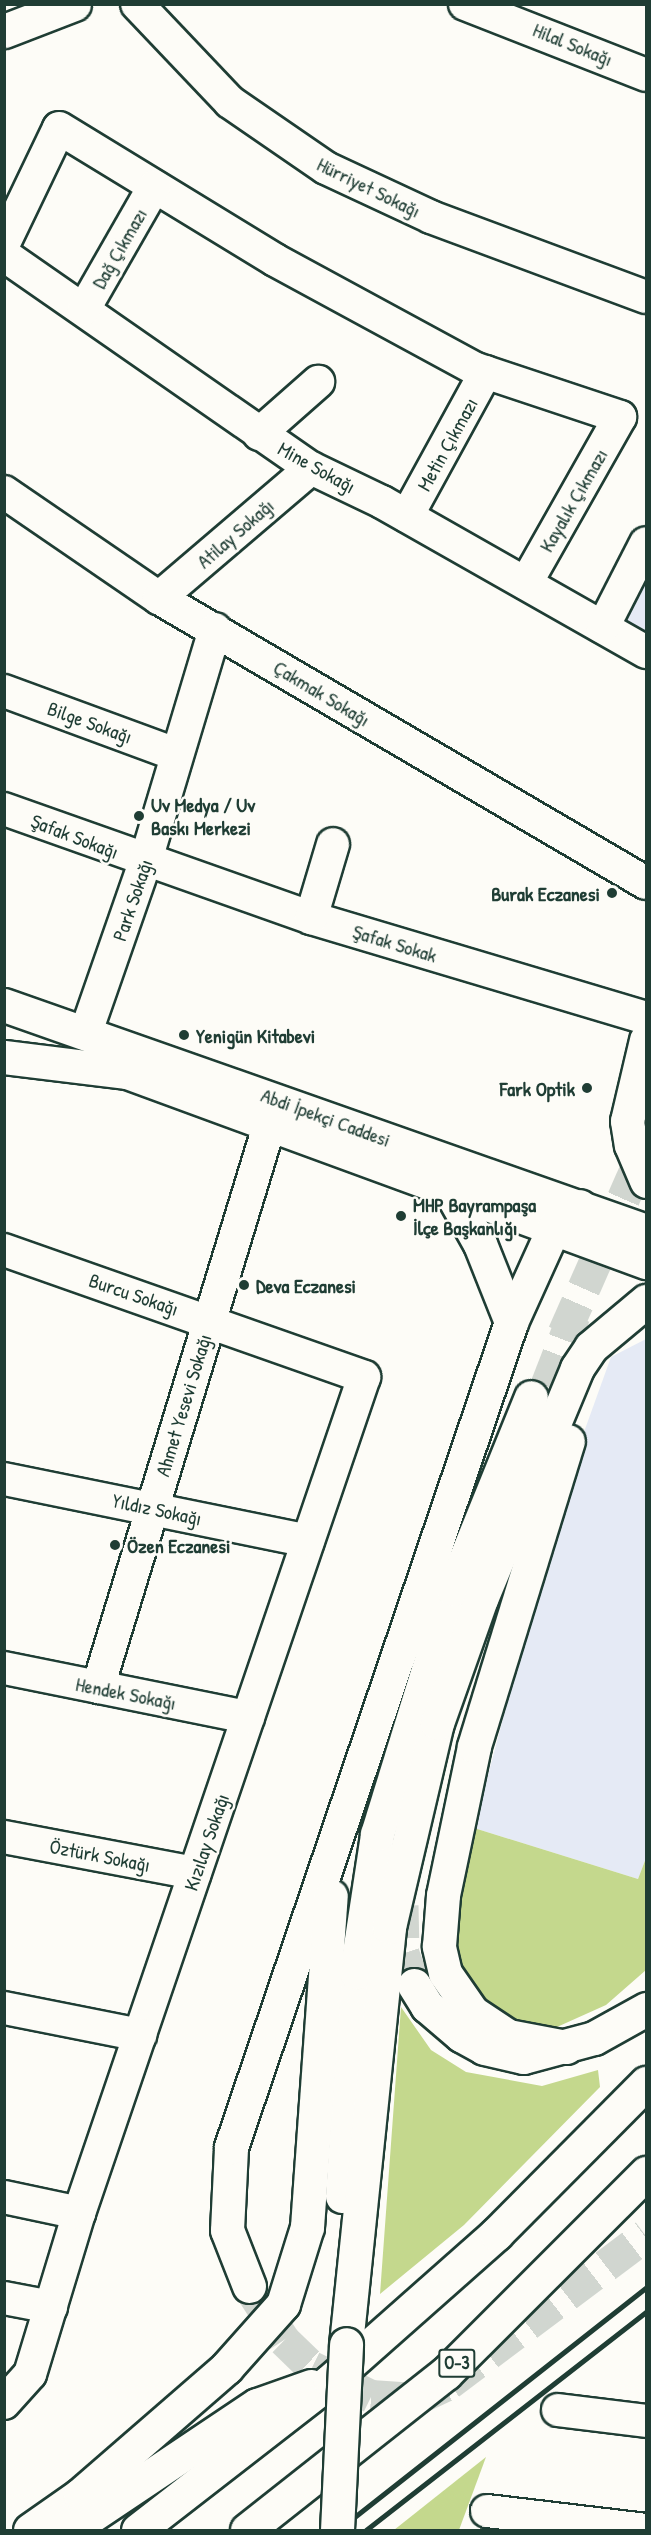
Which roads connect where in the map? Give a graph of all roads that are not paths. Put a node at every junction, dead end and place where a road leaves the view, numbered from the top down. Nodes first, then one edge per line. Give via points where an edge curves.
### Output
1 (74, 4) edge
2 (137, 4) edge
3 (465, 4) edge
4 (4, 31) edge
5 (646, 75) edge
6 (154, 187) junction
7 (4, 243) edge
8 (4, 255) edge
9 (646, 297) edge
10 (84, 309) junction
11 (486, 372) junction
12 (318, 382) dead end
13 (259, 434) junction
14 (311, 468) junction
15 (4, 492) edge
16 (407, 516) junction
17 (646, 543) edge
18 (526, 583) junction
19 (159, 598) junction
20 (603, 627) junction
21 (215, 629) junction
22 (646, 652) edge
23 (4, 691) edge
24 (175, 754) junction
25 (4, 809) edge
26 (333, 844) dead end
27 (145, 863) junction
28 (646, 883) edge
29 (311, 918) junction
30 (4, 1005) edge
31 (646, 1018) edge
32 (86, 1032) junction
33 (646, 1040) edge
34 (4, 1057) edge
35 (270, 1123) junction
36 (646, 1181) edge
37 (449, 1189) junction
38 (580, 1206) junction
39 (554, 1227) junction
40 (646, 1231) edge
41 (4, 1250) edge
42 (646, 1262) edge
43 (635, 1308) edge
44 (208, 1319) junction
45 (511, 1322) junction
46 (364, 1377) joint
47 (531, 1397) tunnel mouth
48 (4, 1479) edge
49 (152, 1507) junction
50 (308, 1541) junction
51 (4, 1668) edge
52 (99, 1687) junction
53 (248, 1717) junction
54 (360, 1762) junction
55 (4, 1837) edge
56 (195, 1873) junction
57 (414, 1985) tunnel mouth
58 (4, 2008) edge
59 (646, 2009) edge
60 (140, 2035) junction
61 (566, 2047) junction
62 (646, 2083) edge
63 (646, 2173) edge
64 (4, 2197) edge
65 (79, 2213) junction
66 (249, 2286) tunnel mouth
67 (4, 2298) edge
68 (51, 2307) junction
69 (346, 2344) junction
70 (330, 2381) junction
71 (4, 2403) edge
72 (558, 2410) dead end
73 (646, 2421) edge
74 (487, 2511) dead end
75 (30, 2530) edge
76 (70, 2530) edge
77 (138, 2530) edge
78 (247, 2530) edge
79 (337, 2530) edge
80 (646, 2530) edge

1 - 4 main road
2 - 9 street, Hürriyet Sokağı via 230,102 326,168 431,217
3 - 5 street, Hilal Sokağı
6 - 7 street via 59,128
6 - 10 street, Dağ Çıkmazı
6 - 11 street via 275,260
8 - 10 street, Mine Sokağı
10 - 13 street, Mine Sokağı
11 - 16 street, Metin Çıkmazı
11 - 18 street, Kayalık Çıkmazı via 620,417
12 - 13 street
13 - 14 street, Mine Sokağı
14 - 16 street, Mine Sokağı
14 - 19 street, Atilay Sokağı
15 - 19 street, Çakmak Sokağı
16 - 18 street, Mine Sokağı
17 - 20 street
18 - 20 street, Mine Sokağı
19 - 21 street, Çakmak Sokağı
20 - 22 street, Mine Sokağı
21 - 24 street, Park Sokağı
21 - 28 street, Çakmak Sokağı
23 - 24 street, Bilge Sokağı
24 - 27 street, Park Sokağı
25 - 27 street, Şafak Sokağı
26 - 29 street
27 - 29 street, Şafak Sokak
27 - 32 street, Park Sokağı
29 - 31 street, Şafak Sokak
30 - 32 main road, Abdi İpekçi Caddesi
32 - 38 main road, Abdi İpekçi Caddesi
33 - 36 main road via 627,1121 630,1145
34 - 35 main road via 127,1072
35 - 37 main road
35 - 44 street, Ahmet Yesevi Sokağı
37 - 39 main road
37 - 45 main road via 480,1244
38 - 39 main road
38 - 40 main road, Abdi İpekçi Caddesi
39 - 42 main road
39 - 45 main road
41 - 44 street, Burcu Sokağı
43 - 61 main road via 592,1372 531,1549 474,1746 443,1895 439,1946 445,1973 471,2012 508,2036
43 - 69 main road via 591,1347 563,1397 481,1599 413,1807 380,1990
44 - 46 street, Burcu Sokağı
44 - 49 street, Ahmet Yesevi Sokağı
45 - 54 main road
46 - 50 street, Kızılay Sokağı
47 - 69 main road via 453,1589 377,1834 343,2106
48 - 49 street, Yıldız Sokağı
49 - 50 street, Yıldız Sokağı
49 - 52 street, Ahmet Yesevi Sokağı
50 - 53 street, Kızılay Sokağı
51 - 52 street, Hendek Sokağı
52 - 53 street, Hendek Sokağı
53 - 56 street, Kızılay Sokağı
54 - 66 main road via 231,2147 225,2188 227,2229
54 - 75 main road via 330,1905 307,2227 298,2268 262,2334 88,2488
55 - 56 street, Öztürk Sokağı
56 - 60 street, Kızılay Sokağı
57 - 61 main road via 441,2019 484,2048 523,2057
58 - 60 street
59 - 61 main road
60 - 65 street, Kızılay Sokağı
62 - 70 main road via 496,2234
63 - 78 main road, O-3 via 446,2373
64 - 65 street
65 - 68 street, Kızılay Sokağı
67 - 68 street
68 - 71 street, Kızılay Sokağı via 30,2374
69 - 79 main road, bridge
70 - 76 main road via 257,2405
70 - 77 main road
72 - 73 street
74 - 80 street

